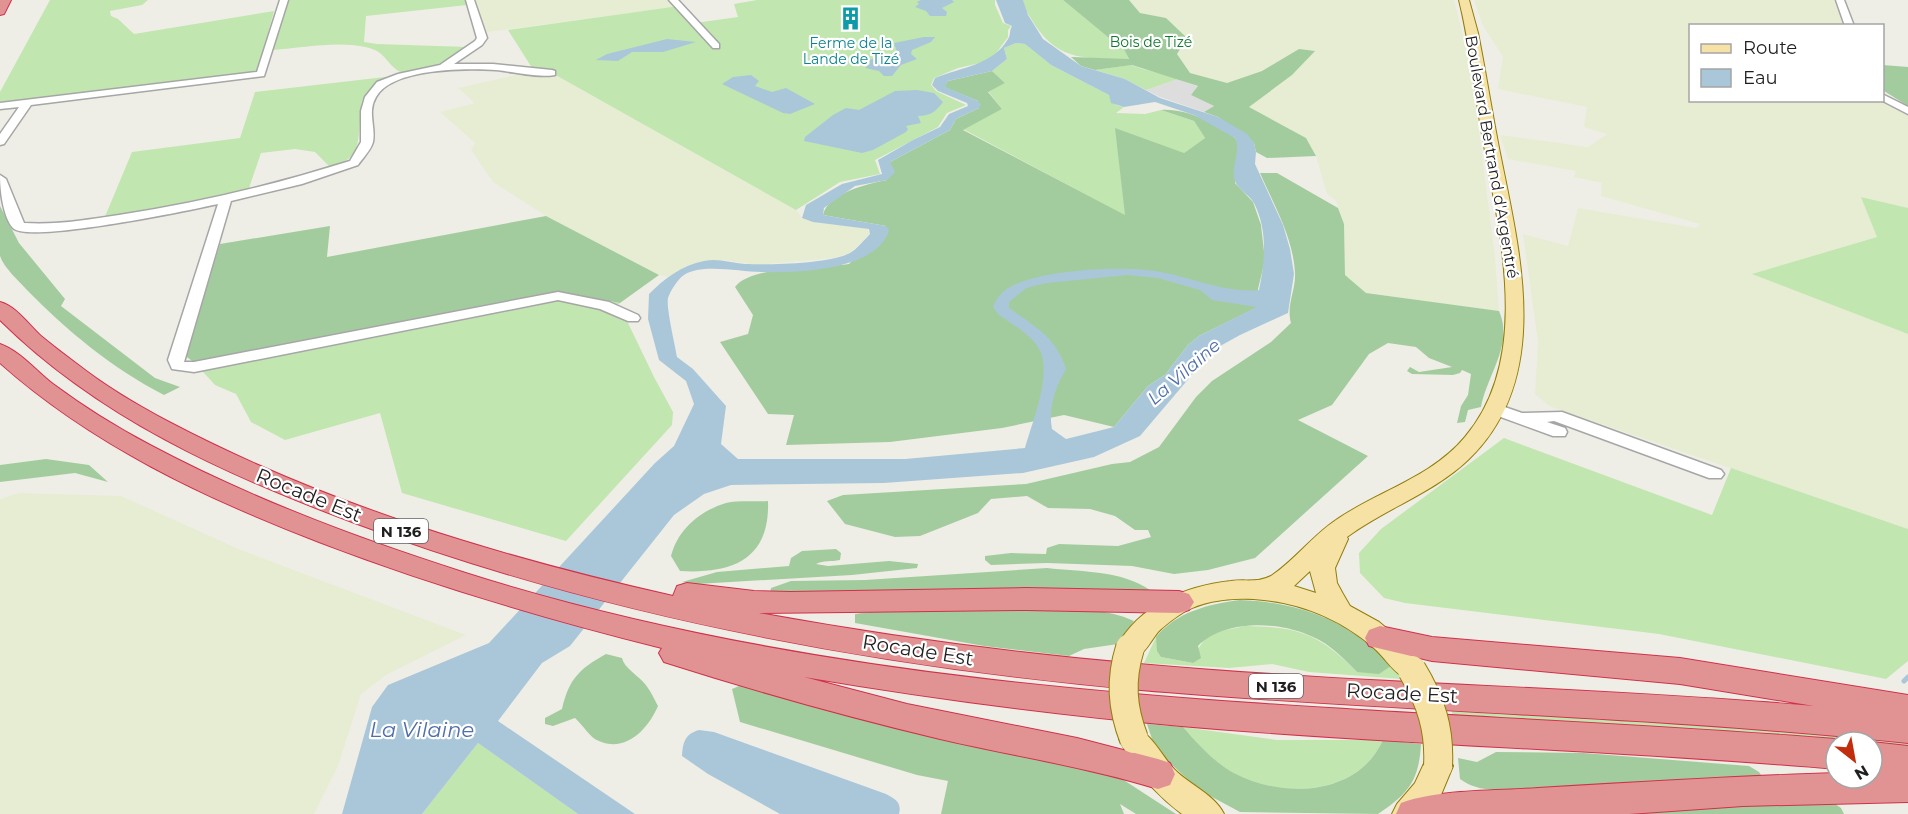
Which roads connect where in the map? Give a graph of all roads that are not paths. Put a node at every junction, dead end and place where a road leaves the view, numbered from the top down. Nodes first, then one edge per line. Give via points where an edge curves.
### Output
1 (5, 0) edge
2 (284, 0) edge
3 (470, 0) edge
4 (673, 0) edge
5 (1464, 0) edge
6 (1840, 0) edge
7 (0, 11) edge
8 (1849, 24) edge
9 (716, 46) dead end
10 (443, 67) junction
11 (552, 73) dead end
12 (1884, 98) edge
13 (27, 103) junction
14 (0, 106) edge
15 (1908, 111) edge
16 (0, 142) edge
17 (0, 178) edge
18 (225, 200) junction
19 (0, 308) edge
20 (633, 318) dead end
21 (0, 351) edge
22 (1496, 409) junction
23 (1520, 418) junction
24 (1559, 432) dead end
25 (1714, 474) dead end
26 (1347, 524) junction
27 (1265, 590) junction
28 (652, 595) junction
29 (1179, 602) junction
30 (1340, 612) junction
31 (618, 628) junction
32 (1380, 638) junction
33 (1908, 708) edge
34 (1908, 729) edge
35 (1824, 753) edge
36 (1884, 759) edge
37 (1908, 761) edge
38 (1158, 774) junction
39 (1908, 787) edge
40 (1207, 814) edge
41 (1408, 814) edge
42 (1414, 814) edge

1 - 7 highway
2 - 13 street via 261,74
3 - 10 street via 482,38 479,44
4 - 9 street
5 - 22 main road, Boulevard Bertrand d'Argentré via 1514,276 1514,337
6 - 8 street
10 - 11 street
10 - 18 street via 381,84 370,97 366,111 367,142 354,163
12 - 15 street
13 - 14 street
13 - 16 street
17 - 18 street via 19,226 51,229
18 - 20 street via 176,360 178,366 194,367 558,296 604,305
19 - 28 highway, Rocade Est / N 136 via 77,375 156,425 282,485 402,531
21 - 31 highway, Rocade Est / N 136 via 78,413 168,465 251,504 374,553
22 - 23 street
22 - 26 main road, Boulevard Bertrand d'Argentré via 1472,443 1450,463
23 - 24 street
23 - 25 street via 1556,416
26 - 27 main road via 1315,550 1289,579
26 - 30 main road via 1324,555 1322,568 1325,586
27 - 29 main road via 1220,591
27 - 30 main road via 1303,598
28 - 29 highway via 790,603 1026,599
28 - 34 highway, Rocade Est / N 136 via 744,621 994,662 1272,686 1689,709
29 - 38 main road, bridge via 1150,622 1130,648 1121,682 1122,701 1134,739
30 - 32 main road
31 - 35 highway, Rocade Est / N 136 via 809,665 1092,705
31 - 38 highway via 843,701
32 - 33 highway via 1432,649 1680,671
32 - 41 main road, bridge via 1412,670 1438,727 1438,766 1427,792
36 - 37 highway
38 - 40 main road
39 - 42 highway via 1743,791

